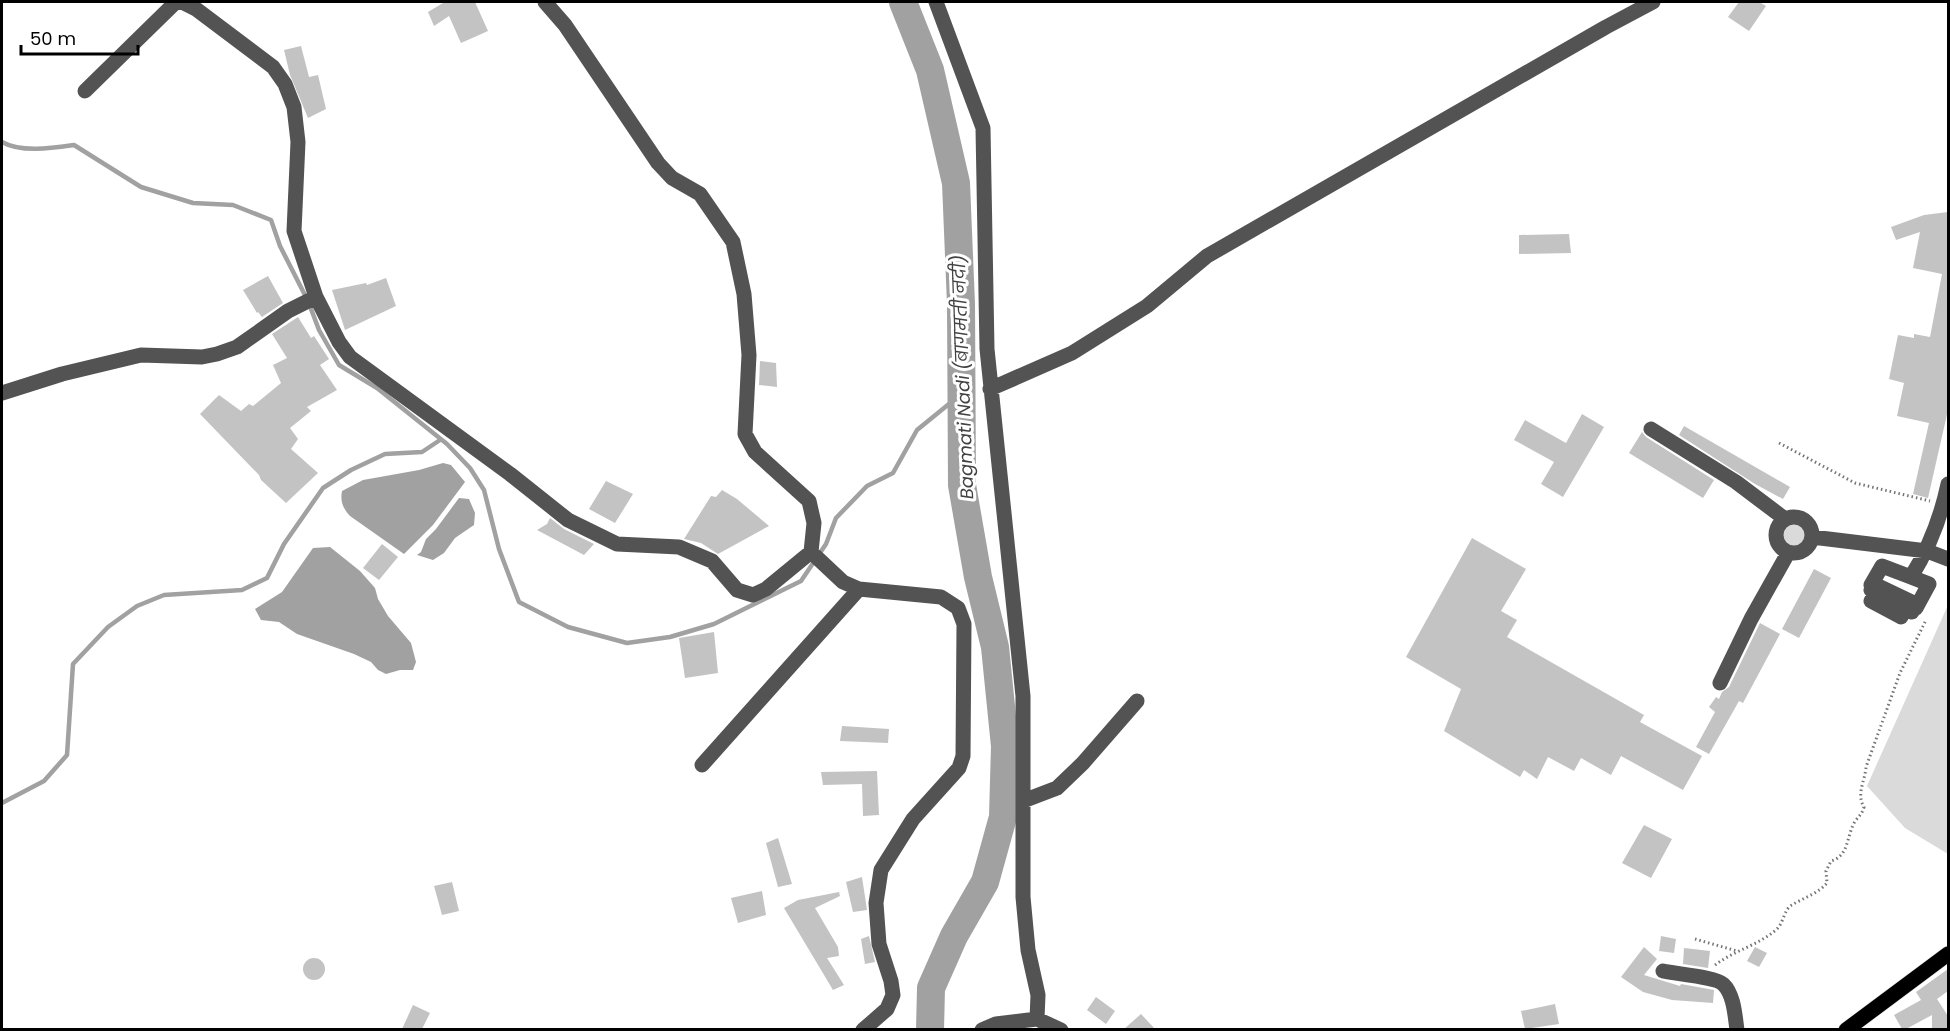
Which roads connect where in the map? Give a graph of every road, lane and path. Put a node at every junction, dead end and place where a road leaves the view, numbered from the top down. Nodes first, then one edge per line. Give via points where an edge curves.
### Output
1 (176, 2) edge
2 (182, 2) edge
3 (545, 2) edge
4 (936, 2) edge
5 (1653, 2) edge
6 (85, 91) dead end
7 (316, 297) junction
8 (990, 389) junction
9 (2, 393) edge
10 (1651, 429) dead end
11 (1779, 442) dead end
12 (1948, 484) edge
13 (1944, 504) junction
14 (1785, 519) junction
15 (1812, 537) junction
16 (1927, 551) junction
17 (811, 552) junction
18 (1788, 553) junction
19 (1948, 559) edge
20 (1903, 579) dead end
21 (859, 589) junction
22 (1929, 615) dead end
23 (1720, 683) dead end
24 (1137, 701) dead end
25 (702, 765) dead end
26 (1023, 801) junction
27 (1695, 939) dead end
28 (1739, 951) junction
29 (1948, 954) edge
30 (1710, 969) dead end
31 (1663, 971) dead end
32 (1037, 1019) junction
33 (863, 1029) edge
34 (982, 1029) edge
35 (1061, 1029) edge
36 (1737, 1029) edge
37 (1846, 1029) edge

1 - 6 street
2 - 7 street via 273,66 285,84 294,107 298,142 294,231
3 - 17 street via 565,25 658,163 672,178 700,194 733,242 744,294 749,355 745,434 755,452 808,501 814,523
4 - 8 street via 983,128
5 - 8 street via 1207,256 1147,306 1072,353
7 - 9 street via 288,311 237,347 217,354 141,354
7 - 17 street via 350,357 568,519 617,544 679,547 712,561 737,590 753,595
8 - 26 street via 1023,696
10 - 14 street via 1736,482
11 - 13 path via 1855,483
12 - 13 street
13 - 16 street
14 - 15 street via 1802,518 1810,526
14 - 18 street via 1777,528 1776,540
15 - 16 street
15 - 18 street via 1804,551
16 - 19 street
16 - 20 street
17 - 21 street via 843,582
18 - 23 street
21 - 25 street
21 - 33 street via 941,597 958,608 965,643 963,756 959,768 913,819 881,870 876,903 878,933 893,995 887,1009
22 - 28 path via 1900,673 1866,767 1860,786 1862,814 1846,848 1838,859 1831,861 1827,883 1790,905 1779,927
24 - 26 street via 1057,788
26 - 32 street via 1023,897 1028,950 1038,995
27 - 28 path
28 - 30 path
29 - 37 main road
31 - 36 street via 1712,978 1724,984
32 - 34 street
32 - 35 street

